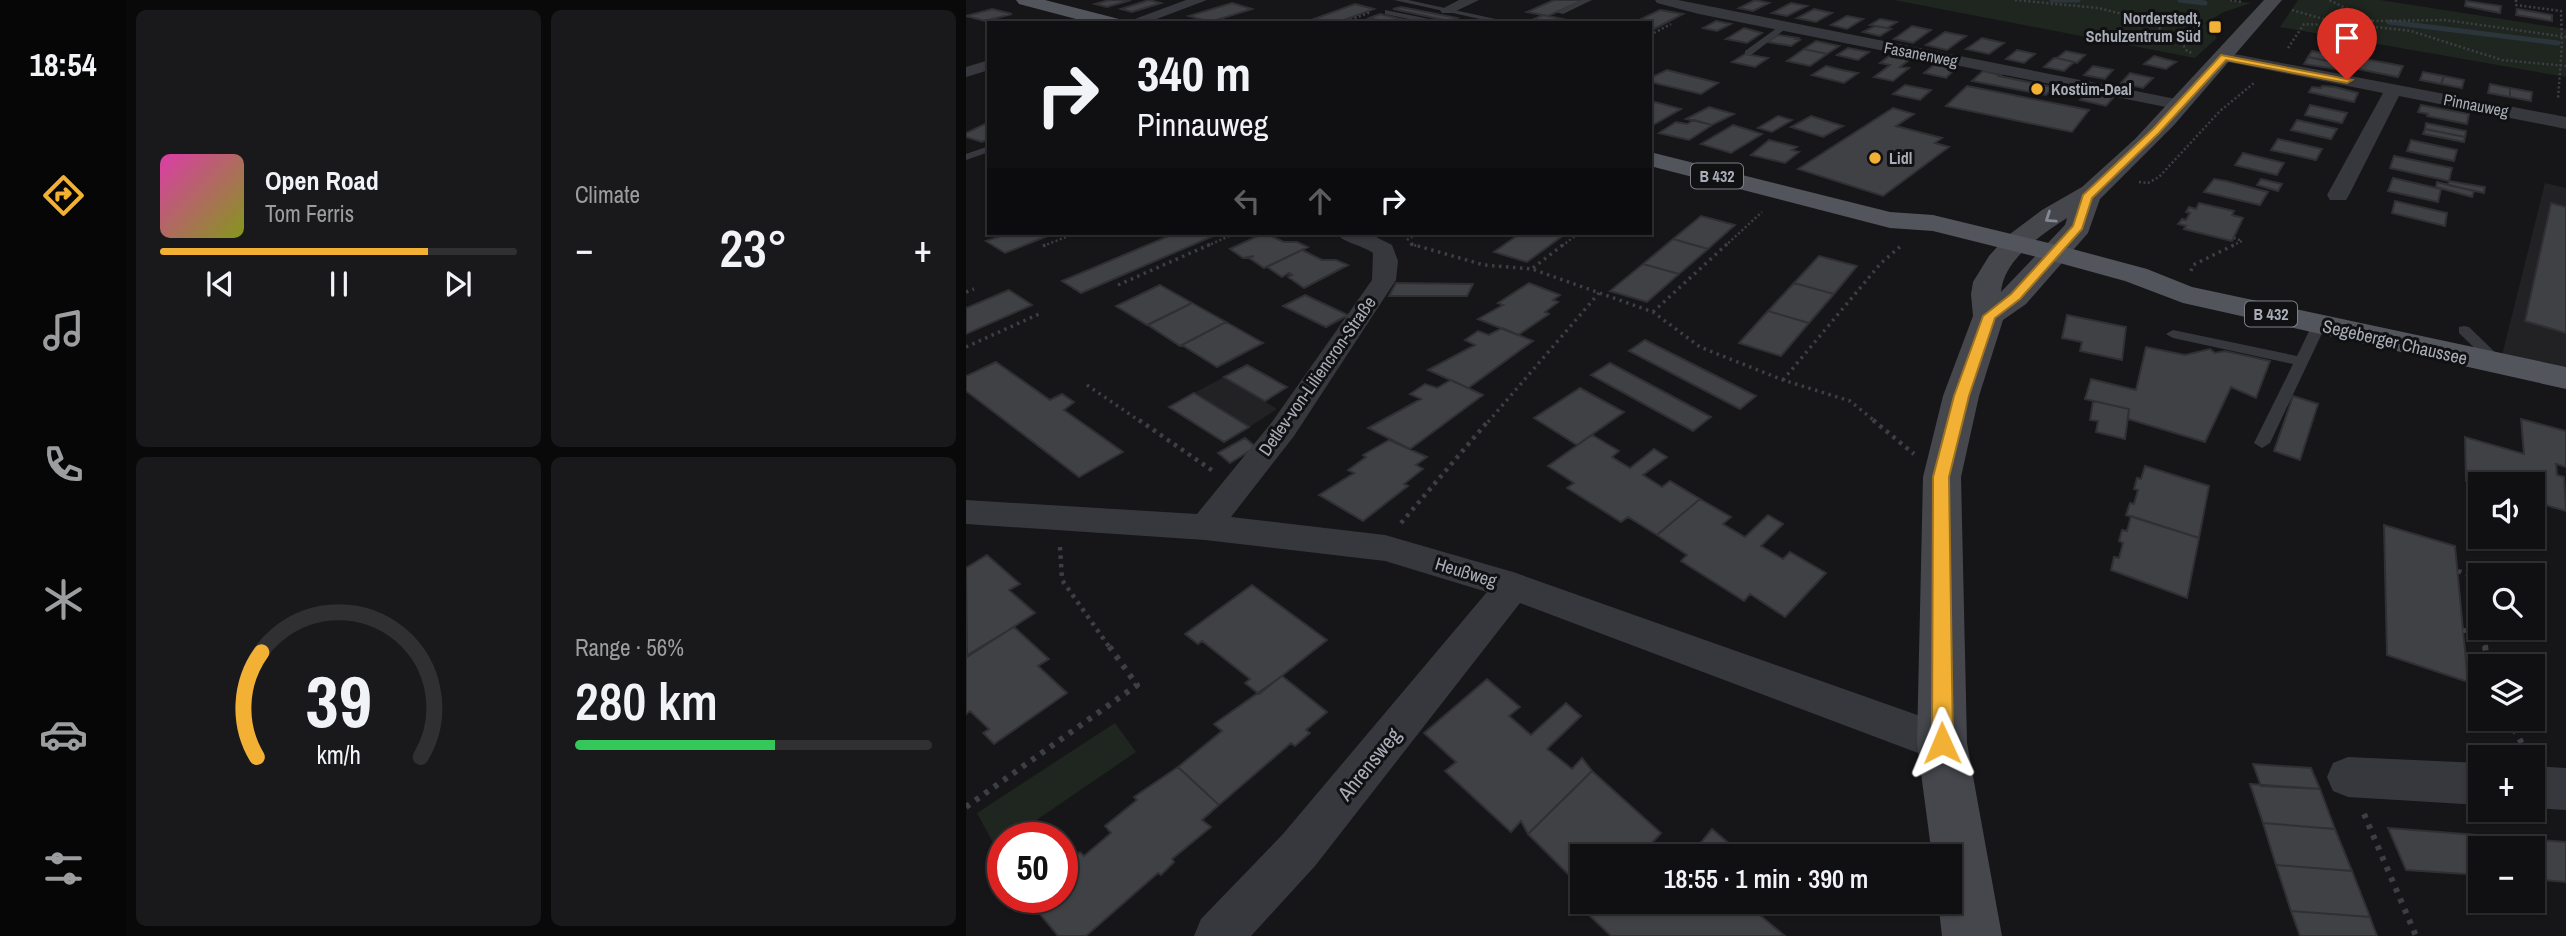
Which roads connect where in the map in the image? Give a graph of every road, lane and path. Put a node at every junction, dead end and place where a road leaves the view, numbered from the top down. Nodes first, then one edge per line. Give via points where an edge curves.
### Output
1 (1024, 0) edge
2 (1200, 0) edge
3 (1398, 0) edge
4 (1472, 0) edge
5 (1588, 0) edge
6 (1662, 0) edge
7 (2015, 0) edge
8 (2329, 0) edge
9 (2516, 0) edge
10 (2270, 3) edge
11 (1447, 10) junction
12 (1371, 11) dead end
13 (1388, 12) dead end
14 (1560, 12) dead end
15 (2372, 20) junction
16 (1105, 21) edge
17 (1137, 21) edge
18 (1347, 21) edge
19 (1430, 21) edge
20 (1500, 21) edge
21 (2338, 24) junction
22 (2366, 26) junction
23 (1784, 27) junction
24 (2566, 37) edge
25 (1748, 52) dead end
26 (2222, 59) junction
27 (2559, 65) junction
28 (987, 66) edge
29 (2566, 66) edge
30 (2278, 67) junction
31 (966, 72) edge
32 (2394, 89) junction
33 (2181, 105) junction
34 (2562, 122) edge
35 (987, 150) edge
36 (966, 157) edge
37 (1652, 159) edge
38 (2096, 188) junction
39 (1783, 192) junction
40 (2338, 195) dead end
41 (1901, 227) junction
42 (1071, 235) edge
43 (1231, 235) edge
44 (1353, 235) edge
45 (1576, 235) edge
46 (2234, 238) dead end
47 (1403, 242) dead end
48 (1043, 246) dead end
49 (2009, 252) junction
50 (2046, 261) junction
51 (1532, 269) junction
52 (1118, 285) dead end
53 (974, 289) dead end
54 (966, 292) edge
55 (1599, 293) junction
56 (2183, 294) junction
57 (1653, 312) junction
58 (1039, 314) dead end
59 (1989, 316) junction
60 (2319, 325) junction
61 (2464, 330) dead end
62 (2174, 334) dead end
63 (966, 347) edge
64 (2301, 361) junction
65 (2500, 365) junction
66 (2566, 378) edge
67 (1783, 380) junction
68 (1087, 385) dead end
69 (2262, 443) dead end
70 (1941, 477) junction
71 (1236, 487) junction
72 (966, 512) edge
73 (1059, 519) junction
74 (1205, 527) junction
75 (1380, 547) junction
76 (2458, 571) dead end
77 (2468, 574) edge
78 (1513, 586) junction
79 (2463, 630) dead end
80 (2468, 632) edge
81 (1942, 743) junction
82 (2348, 777) joint
83 (2468, 783) edge
84 (2545, 788) edge
85 (2566, 789) edge
86 (966, 807) edge
87 (1218, 936) edge
88 (1972, 936) edge
89 (2416, 936) edge

1 - 16 main road
2 - 17 street
3 - 11 lane
4 - 11 street
5 - 14 lane
6 - 23 street, Fasanenweg
7 - 26 path via 2098,8 2151,22 2178,37 2187,51
8 - 15 path
9 - 24 path via 2516,5 2561,11
10 - 21 path
10 - 26 main road
11 - 20 lane
12 - 18 path
13 - 19 lane
15 - 22 path
15 - 24 path via 2406,18 2509,27
21 - 22 path
21 - 30 path via 2304,24
22 - 27 path via 2411,31 2502,60
23 - 25 lane
23 - 33 street, Fasanenweg
24 - 27 path
26 - 30 street, Pinnauweg
26 - 33 main road
27 - 29 path
27 - 34 path
28 - 31 street
30 - 32 street, Pinnauweg
30 - 38 path via 2220,111 2159,177 2148,183
32 - 34 street, Pinnauweg
32 - 40 street
33 - 38 main road
35 - 36 lane
37 - 39 main road, Segeberger Chaussee / B 432
38 -> 49 main road via 2053,215
38 - 50 main road via 2078,227
39 - 41 main road, Segeberger Chaussee / B 432
39 - 57 path
41 - 49 main road, Segeberger Chaussee / B 432
41 - 67 path via 1881,263
42 - 48 path
43 - 52 path
44 - 71 street, Detlev-von-Liliencron-Straße via 1384,250 1384,280 1283,429
45 - 51 path
46 - 56 path via 2242,241 2193,265
47 - 51 path via 1484,265
49 - 50 main road, Segeberger Chaussee / B 432
49 - 59 main road via 1990,274 1984,292
50 - 56 main road, Segeberger Chaussee / B 432 via 2127,291
50 - 59 main road via 2015,297
51 - 55 path
53 - 54 path
55 - 57 path
55 - 75 path
56 - 60 main road, Segeberger Chaussee / B 432
57 - 67 path via 1700,347
58 - 63 path
59 - 70 main road via 1961,396
60 - 64 lane
60 - 65 main road, Segeberger Chaussee / B 432
61 - 65 lane
62 - 64 lane
64 - 69 lane
65 - 66 main road, Segeberger Chaussee / B 432
67 - 70 path via 1850,401
68 - 71 path
70 - 81 main road
71 - 74 street, Detlev-von-Liliencron-Straße
72 - 73 street, Heußweg
73 - 74 street, Heußweg
73 - 86 path via 1062,580 1137,685
74 - 75 street, Heußweg
75 - 78 street, Heußweg
76 - 77 path
78 - 81 street, Heußweg
78 - 87 street, Ahrensweg via 1299,850
79 - 80 path
81 - 88 main road
82 - 83 street
82 - 89 path
84 - 85 street

